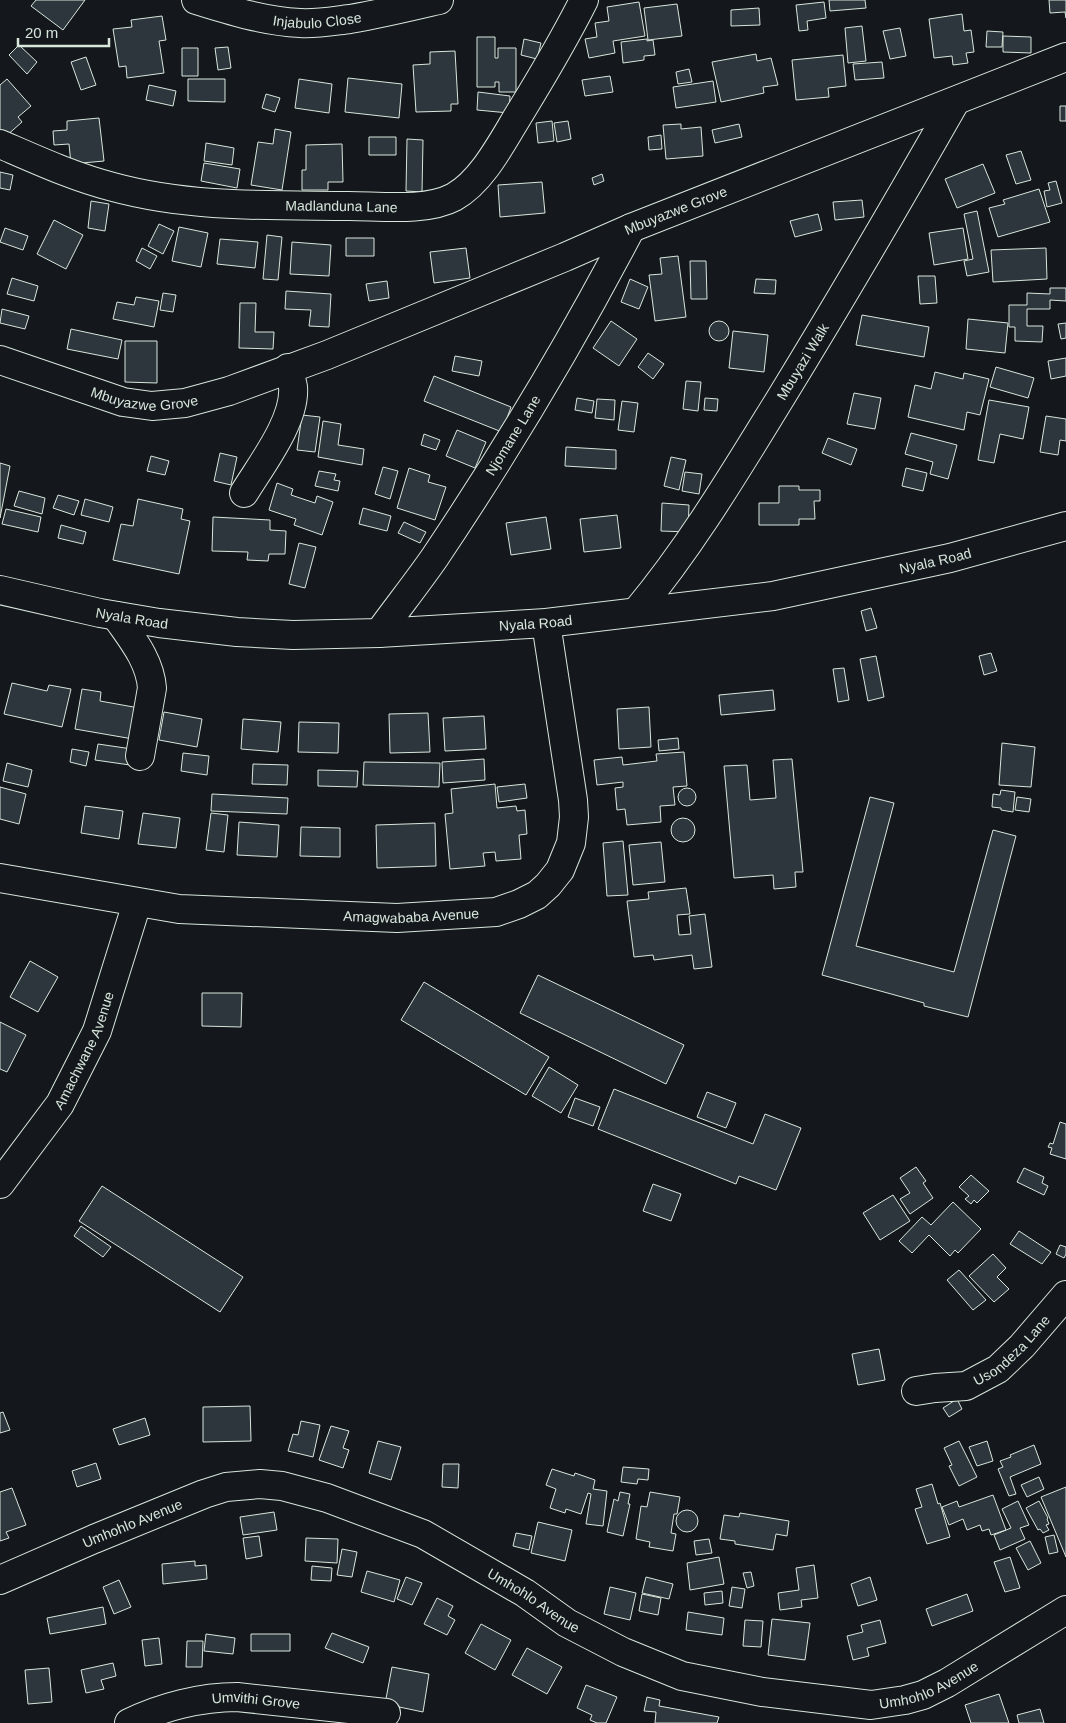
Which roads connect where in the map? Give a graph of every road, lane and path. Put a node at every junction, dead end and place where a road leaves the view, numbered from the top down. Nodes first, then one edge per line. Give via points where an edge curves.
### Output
1 (196, 0) edge
2 (439, 0) edge
3 (584, 0) edge
4 (1066, 57) edge
5 (955, 102) junction
6 (0, 144) edge
7 (631, 228) junction
8 (0, 360) edge
9 (288, 368) junction
10 (244, 493) dead end
11 (1066, 526) edge
12 (0, 590) edge
13 (636, 612) junction
14 (116, 616) junction
15 (546, 624) junction
16 (379, 634) junction
17 (140, 756) dead end
18 (0, 878) edge
19 (137, 903) junction
20 (0, 1184) edge
21 (1066, 1295) edge
22 (916, 1391) dead end
23 (0, 1580) edge
24 (1066, 1610) edge
25 (386, 1713) dead end
26 (129, 1723) edge

1 - 2 street, Injabulo Close via 249,16 302,24 379,14
3 - 6 street, Madlanduna Lane via 544,74 482,172 454,197 439,202 404,206 259,206 158,196 88,180
4 - 5 street, Mbuyazwe Grove
5 - 7 street, Mbuyazwe Grove
5 - 13 street, Mbuyazi Walk via 840,300 720,496 684,551
7 - 9 street, Mbuyazwe Grove via 327,355
7 - 16 street, Njomane Lane via 562,355 479,490
8 - 9 street, Mbuyazwe Grove via 123,402 152,406 194,401
9 - 10 street via 293,388 290,412
11 - 13 street, Nyala Road via 950,558 773,596
12 - 14 street, Nyala Road
13 - 15 street, Nyala Road
14 - 16 street, Nyala Road via 237,632
14 - 17 street via 145,660 151,679
15 - 16 street, Nyala Road
15 - 19 street, Amagwababa Avenue via 574,817 571,842 560,870 537,895 496,912 398,918 179,909
18 - 19 street, Amagwababa Avenue
19 - 20 street, Amachwane Avenue via 97,1031 85,1056 60,1104
21 - 22 street, Usondeza Lane via 998,1369 966,1386
23 - 24 street, Umhohlo Avenue via 204,1494 226,1487 260,1484 282,1486 327,1498 422,1534 525,1593 567,1623 623,1652 682,1676 762,1692 871,1705 905,1700 947,1682
25 - 26 street, Umvithi Grove via 237,1696 162,1710

